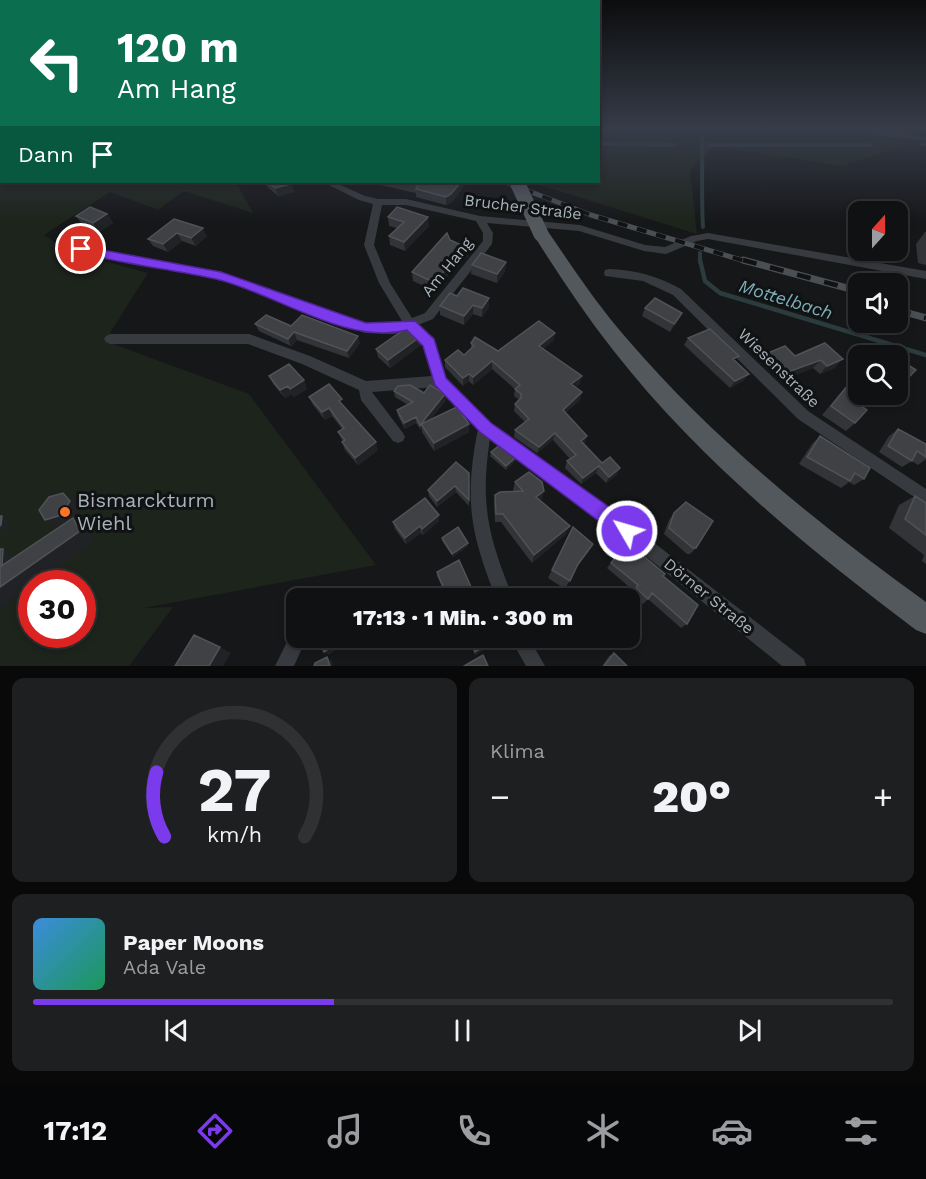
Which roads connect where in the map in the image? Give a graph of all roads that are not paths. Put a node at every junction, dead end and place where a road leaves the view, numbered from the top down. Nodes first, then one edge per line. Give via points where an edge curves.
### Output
1 (330, 183) edge
2 (517, 183) edge
3 (378, 202) junction
4 (480, 219) junction
5 (63, 246) dead end
6 (609, 273) dead end
7 (926, 275) edge
8 (410, 324) junction
9 (110, 339) dead end
10 (440, 381) junction
11 (364, 387) junction
12 (485, 428) junction
13 (398, 437) dead end
14 (926, 498) edge
15 (500, 588) edge
16 (926, 620) edge
17 (293, 648) edge
18 (525, 648) edge
19 (285, 666) edge
20 (536, 666) edge
21 (796, 666) edge

1 - 3 street, Brucher Straße
2 - 16 main road, bridge via 541,234 596,315 689,423 859,572
3 - 4 street, Brucher Straße via 406,202
3 - 8 street, Dörner Straße via 369,245 385,283
4 - 7 street, Brucher Straße via 580,228 666,251 699,237 726,238
4 - 8 street, Am Hang via 488,242 429,316
5 - 8 street, Am Hang via 221,276 365,328
6 - 14 street, Wiesenstraße via 634,273 656,279 677,292 803,415
8 - 10 street, Dörner Straße via 429,343
9 - 11 street via 249,339
10 - 11 street
10 - 12 street, Dörner Straße
11 - 13 street via 366,396
12 - 15 street via 477,514
12 - 21 street, Dörner Straße via 590,502
17 - 19 street
18 - 20 street

